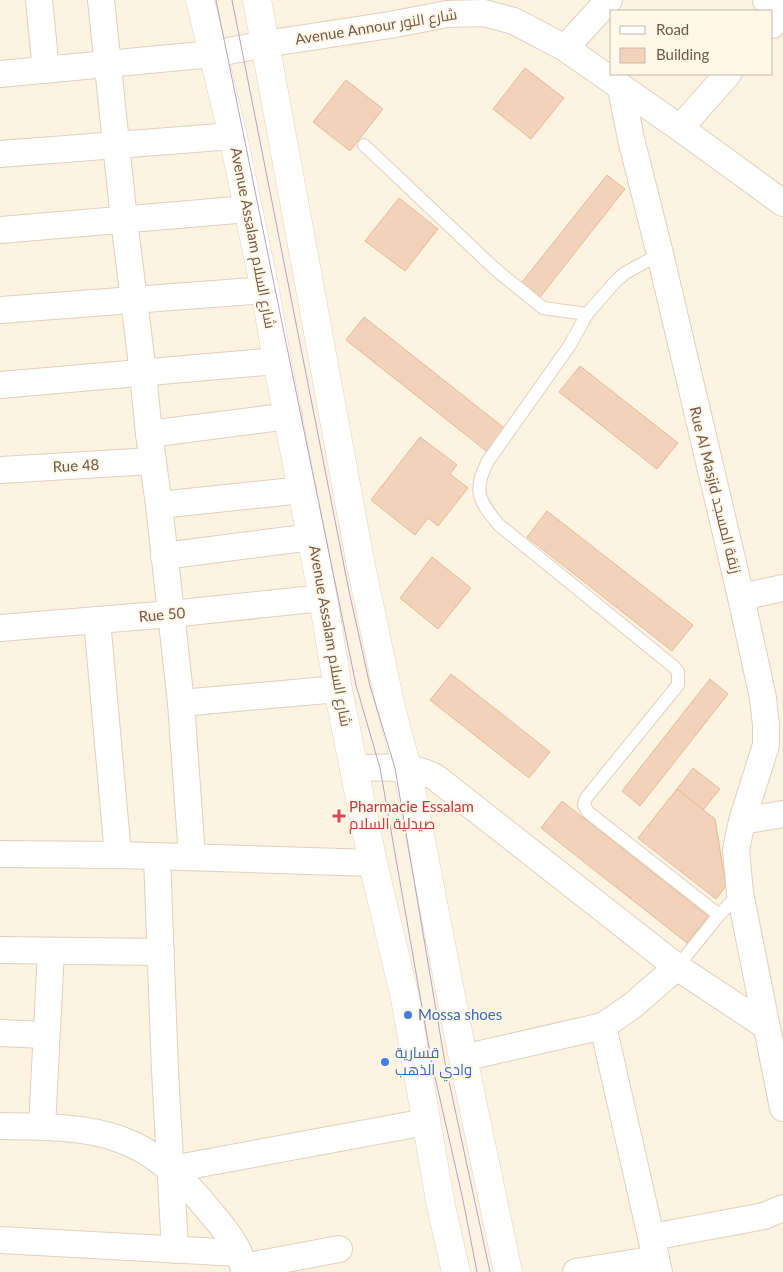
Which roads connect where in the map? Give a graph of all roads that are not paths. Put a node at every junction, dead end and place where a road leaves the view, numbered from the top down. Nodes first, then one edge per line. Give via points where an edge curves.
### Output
1 (39, 0) edge
2 (101, 0) edge
3 (200, 0) edge
4 (257, 0) edge
5 (609, 0) edge
6 (766, 0) edge
7 (773, 24) edge
8 (265, 44) junction
9 (565, 48) junction
10 (213, 54) junction
11 (108, 65) junction
12 (46, 70) junction
13 (0, 74) edge
14 (727, 75) edge
15 (621, 88) junction
16 (680, 128) junction
17 (234, 136) junction
18 (364, 145) dead end
19 (117, 146) junction
20 (0, 154) edge
21 (783, 203) edge
22 (248, 209) junction
23 (124, 220) junction
24 (0, 230) edge
25 (660, 254) junction
26 (265, 290) junction
27 (134, 299) junction
28 (0, 310) edge
29 (587, 314) junction
30 (277, 361) junction
31 (143, 373) junction
32 (0, 385) edge
33 (288, 416) junction
34 (149, 434) junction
35 (153, 461) junction
36 (0, 470) edge
37 (303, 490) junction
38 (159, 505) junction
39 (312, 537) junction
40 (164, 556) junction
41 (783, 588) edge
42 (741, 597) junction
43 (323, 598) junction
44 (171, 614) junction
45 (97, 620) junction
46 (0, 628) edge
47 (338, 689) junction
48 (181, 703) junction
49 (354, 768) junction
50 (407, 768) junction
51 (783, 814) edge
52 (742, 821) junction
53 (0, 854) edge
54 (118, 855) junction
55 (157, 856) junction
56 (192, 857) junction
57 (373, 862) junction
58 (740, 893) junction
59 (719, 915) junction
60 (0, 950) edge
61 (51, 951) junction
62 (161, 952) junction
63 (677, 967) junction
64 (604, 1026) junction
65 (766, 1026) junction
66 (0, 1033) edge
67 (46, 1035) junction
68 (463, 1058) junction
69 (783, 1108) edge
70 (426, 1122) junction
71 (0, 1126) edge
72 (42, 1126) junction
73 (172, 1169) junction
74 (783, 1208) edge
75 (0, 1240) edge
76 (338, 1249) dead end
77 (175, 1250) junction
78 (655, 1256) edge
79 (242, 1264) edge
80 (456, 1272) edge
81 (508, 1272) edge
82 (576, 1272) edge

1 - 12 street
2 - 11 street
3 - 10 main road, Avenue Assalam شارع السلام
4 - 8 main road
5 - 9 street
6 - 7 street via 779,11
8 - 9 street, Avenue Annour شارع النور via 447,14 484,13 514,21
8 - 10 street, Avenue Annour شارع النور
8 - 50 main road via 360,561
9 - 15 street, Avenue Annour شارع النور
10 - 11 street, Avenue Annour شارع النور
10 - 17 main road, Avenue Assalam شارع السلام
11 - 12 street, Avenue Annour شارع النور
11 - 19 street
12 - 13 street, Avenue Annour شارع النور
14 - 16 street
15 - 16 street, Avenue Annour شارع النور
15 - 25 street, Rue Al Masjid زنقة المسجد
16 - 21 street, Avenue Annour شارع النور
17 - 19 street
17 - 22 main road, Avenue Assalam شارع السلام
18 - 29 lane via 495,269 543,308
19 - 20 street
19 - 23 street
22 - 23 street
22 - 26 main road, Avenue Assalam شارع السلام
23 - 24 street
23 - 27 street
25 - 29 lane via 625,272
25 - 42 street, Rue Al Masjid زنقة المسجد
26 - 27 street
26 - 30 main road, Avenue Assalam شارع السلام
27 - 28 street
27 - 31 street
29 - 59 lane via 570,345 488,461 480,476 479,493 484,508 499,525 678,672 678,685 586,798 584,805 588,812
30 - 31 street
30 - 33 main road, Avenue Assalam شارع السلام
31 - 32 street
31 - 34 street
33 - 34 street
33 - 37 main road, Avenue Assalam شارع السلام
34 - 35 street
35 - 36 street, Rue 48
35 - 38 street
37 - 38 street
37 - 39 main road, Avenue Assalam شارع السلام
38 - 40 street
39 - 40 street
39 - 43 main road, Avenue Assalam شارع السلام
40 - 44 street
41 - 42 street
42 - 52 street, Rue Al Masjid زنقة المسجد via 766,724 766,745
43 - 44 street, Rue 50
43 - 47 main road, Avenue Assalam شارع السلام
44 - 45 street, Rue 50
44 - 48 street
45 - 46 street, Rue 50
45 - 54 street
47 - 48 street
47 - 49 main road, Avenue Assalam شارع السلام
48 - 56 street
49 - 50 street
49 - 57 main road, Avenue Assalam شارع السلام
50 - 63 street via 426,773 443,783
50 - 68 main road
51 - 52 street
52 - 58 street, Rue Al Masjid زنقة المسجد via 736,850
53 - 54 street
54 - 55 street
55 - 56 street
55 - 62 street
56 - 57 street
57 - 70 main road, Avenue Assalam شارع السلام via 404,998
58 - 59 lane
58 - 65 street, Rue Al Masjid زنقة المسجد
59 - 63 lane
60 - 61 street
61 - 62 street
61 - 67 street
62 - 73 street
63 - 64 street
63 - 65 street
64 - 68 street
64 - 78 street
65 - 69 street, Rue Al Masjid زنقة المسجد
66 - 67 street
67 - 72 street
68 - 81 main road
70 - 73 street
70 - 80 main road, Avenue Assalam شارع السلام
71 - 72 street
72 - 73 street via 86,1129 117,1137 147,1151
73 - 77 street
73 - 79 street via 226,1232
74 - 78 street
75 - 77 street
76 - 79 street
77 - 79 street
78 - 82 street

